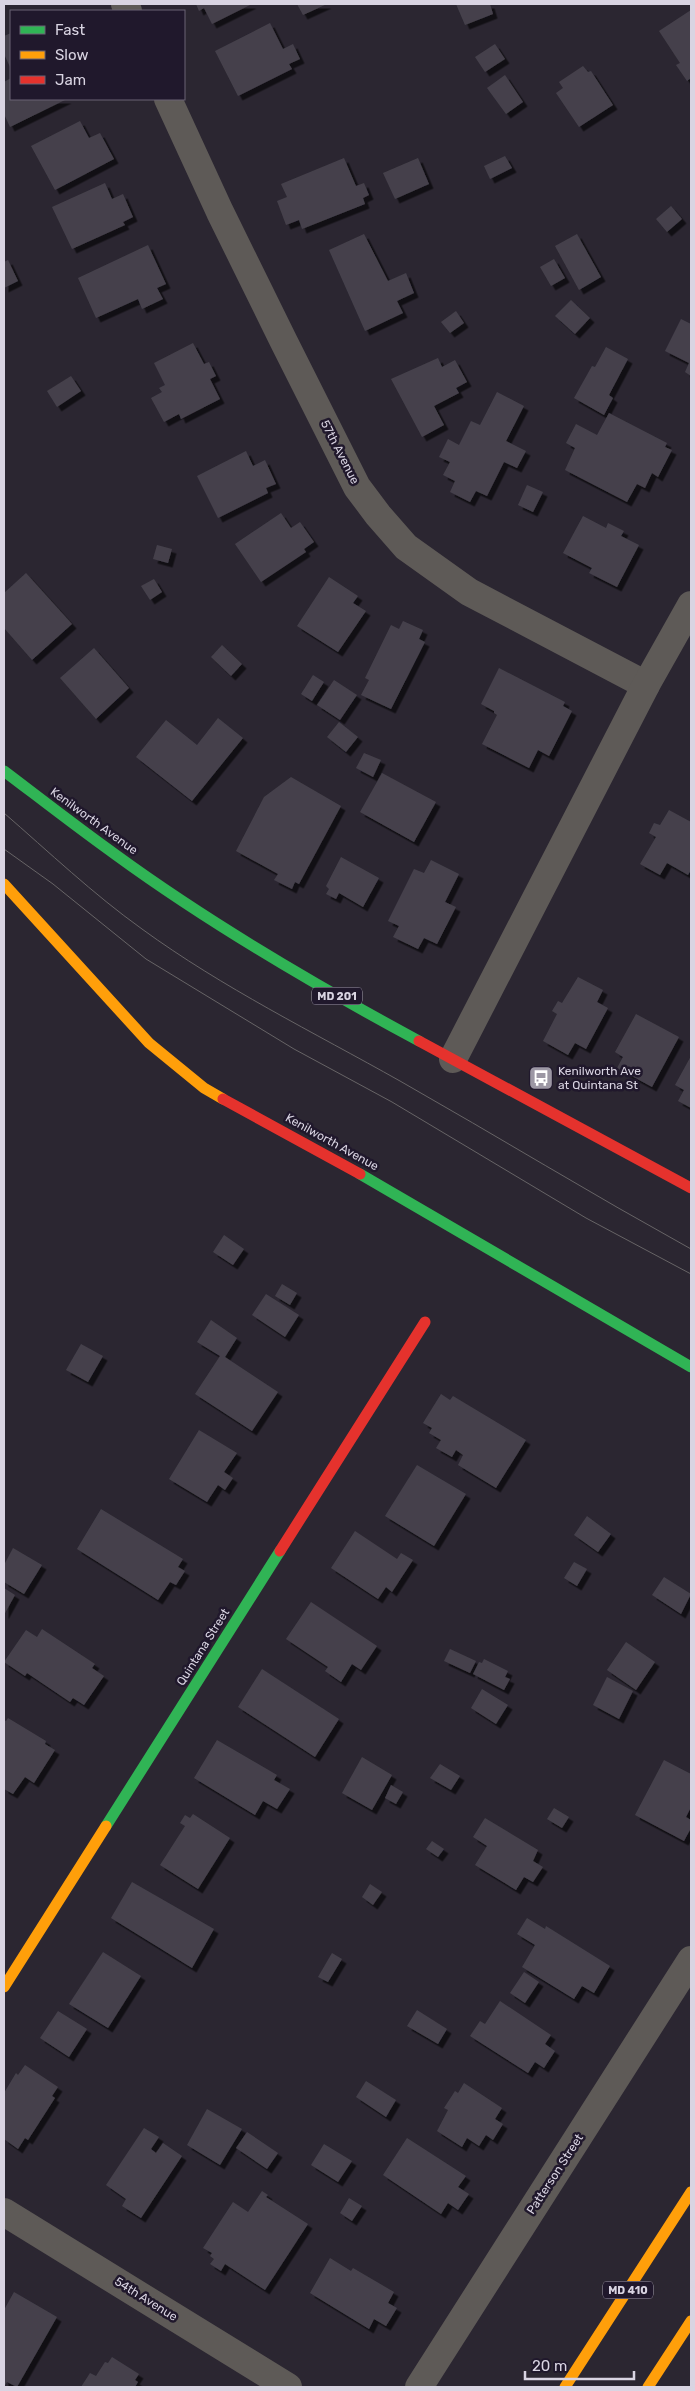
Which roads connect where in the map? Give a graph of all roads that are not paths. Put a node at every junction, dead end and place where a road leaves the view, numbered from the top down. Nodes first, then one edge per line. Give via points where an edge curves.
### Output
1 (168, 100) edge
2 (691, 605) edge
3 (646, 685) junction
4 (4, 771) edge
5 (4, 884) edge
6 (453, 1059) junction
7 (691, 1188) edge
8 (425, 1322) dead end
9 (691, 1367) edge
10 (691, 1960) edge
11 (4, 1987) edge
12 (691, 2192) edge
13 (4, 2212) edge
14 (691, 2322) edge
15 (288, 2387) edge
16 (419, 2387) edge
17 (565, 2387) edge
18 (648, 2387) edge

1 - 3 street, 57th Avenue via 314,402 357,487 378,515 406,547 469,592
2 - 3 street
3 - 6 street
4 - 6 main road, Kenilworth Avenue / MD 201 via 117,856 230,931 338,997
5 - 9 main road, Kenilworth Avenue via 148,1043 204,1088 422,1209
6 - 7 main road, Kenilworth Avenue / MD 201
8 - 11 main road, Quintana Street
10 - 16 street, Patterson Street
12 - 17 main road, MD 410
13 - 15 street, 54th Avenue
14 - 18 main road

